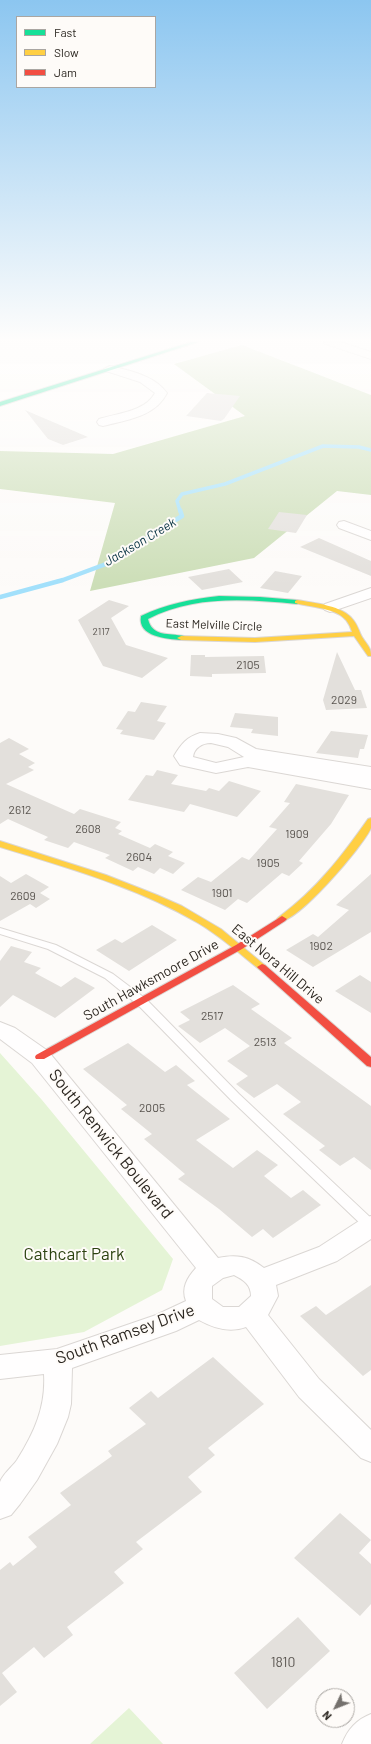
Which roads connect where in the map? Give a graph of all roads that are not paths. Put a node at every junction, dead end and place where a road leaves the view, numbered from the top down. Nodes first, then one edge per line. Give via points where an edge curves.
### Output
1 (344, 525) dead end
2 (371, 536) edge
3 (369, 594) edge
4 (337, 610) junction
5 (356, 634) junction
6 (371, 654) edge
7 (239, 757) dead end
8 (293, 765) junction
9 (371, 772) edge
10 (371, 783) edge
11 (371, 821) edge
12 (0, 844) edge
13 (0, 931) edge
14 (239, 946) junction
15 (142, 1002) junction
16 (0, 1030) edge
17 (40, 1057) junction
18 (371, 1063) edge
19 (371, 1226) edge
20 (212, 1269) junction
21 (261, 1280) junction
22 (202, 1306) junction
23 (252, 1314) junction
24 (57, 1361) junction
25 (0, 1367) edge
26 (371, 1449) edge
27 (0, 1505) edge
28 (371, 1731) edge
29 (358, 1744) edge

1 - 2 street
3 - 4 street
4 - 5 street via 353,623
4 - 5 street, East Melville Circle via 252,596 231,596 168,607 152,612 144,618 145,626 150,632 170,638 254,640
5 - 6 street
7 - 8 street via 252,754
8 - 9 street
8 - 10 street
11 - 14 street, South Hawksmoore Drive via 334,873 300,907
12 - 14 street, East Nora Hill Drive via 142,891 202,921
13 - 15 lane via 52,947 109,976
14 - 15 street, South Hawksmoore Drive
14 - 18 street, East Nora Hill Drive
15 - 17 street, South Hawksmoore Drive
15 - 19 lane via 235,1097
16 - 17 street, South Renwick Boulevard
17 - 20 street, South Renwick Boulevard
19 - 21 street via 328,1254
20 - 21 street via 240,1266
20 - 22 street via 204,1274 199,1282 197,1290
21 - 23 street via 265,1289 264,1299
22 - 23 street via 220,1318 242,1318
22 - 24 street, South Ramsey Drive via 166,1322
23 - 26 street via 309,1388
24 - 25 street, South Ramsey Drive
24 - 27 street via 57,1404 51,1425 37,1452
28 - 29 street

